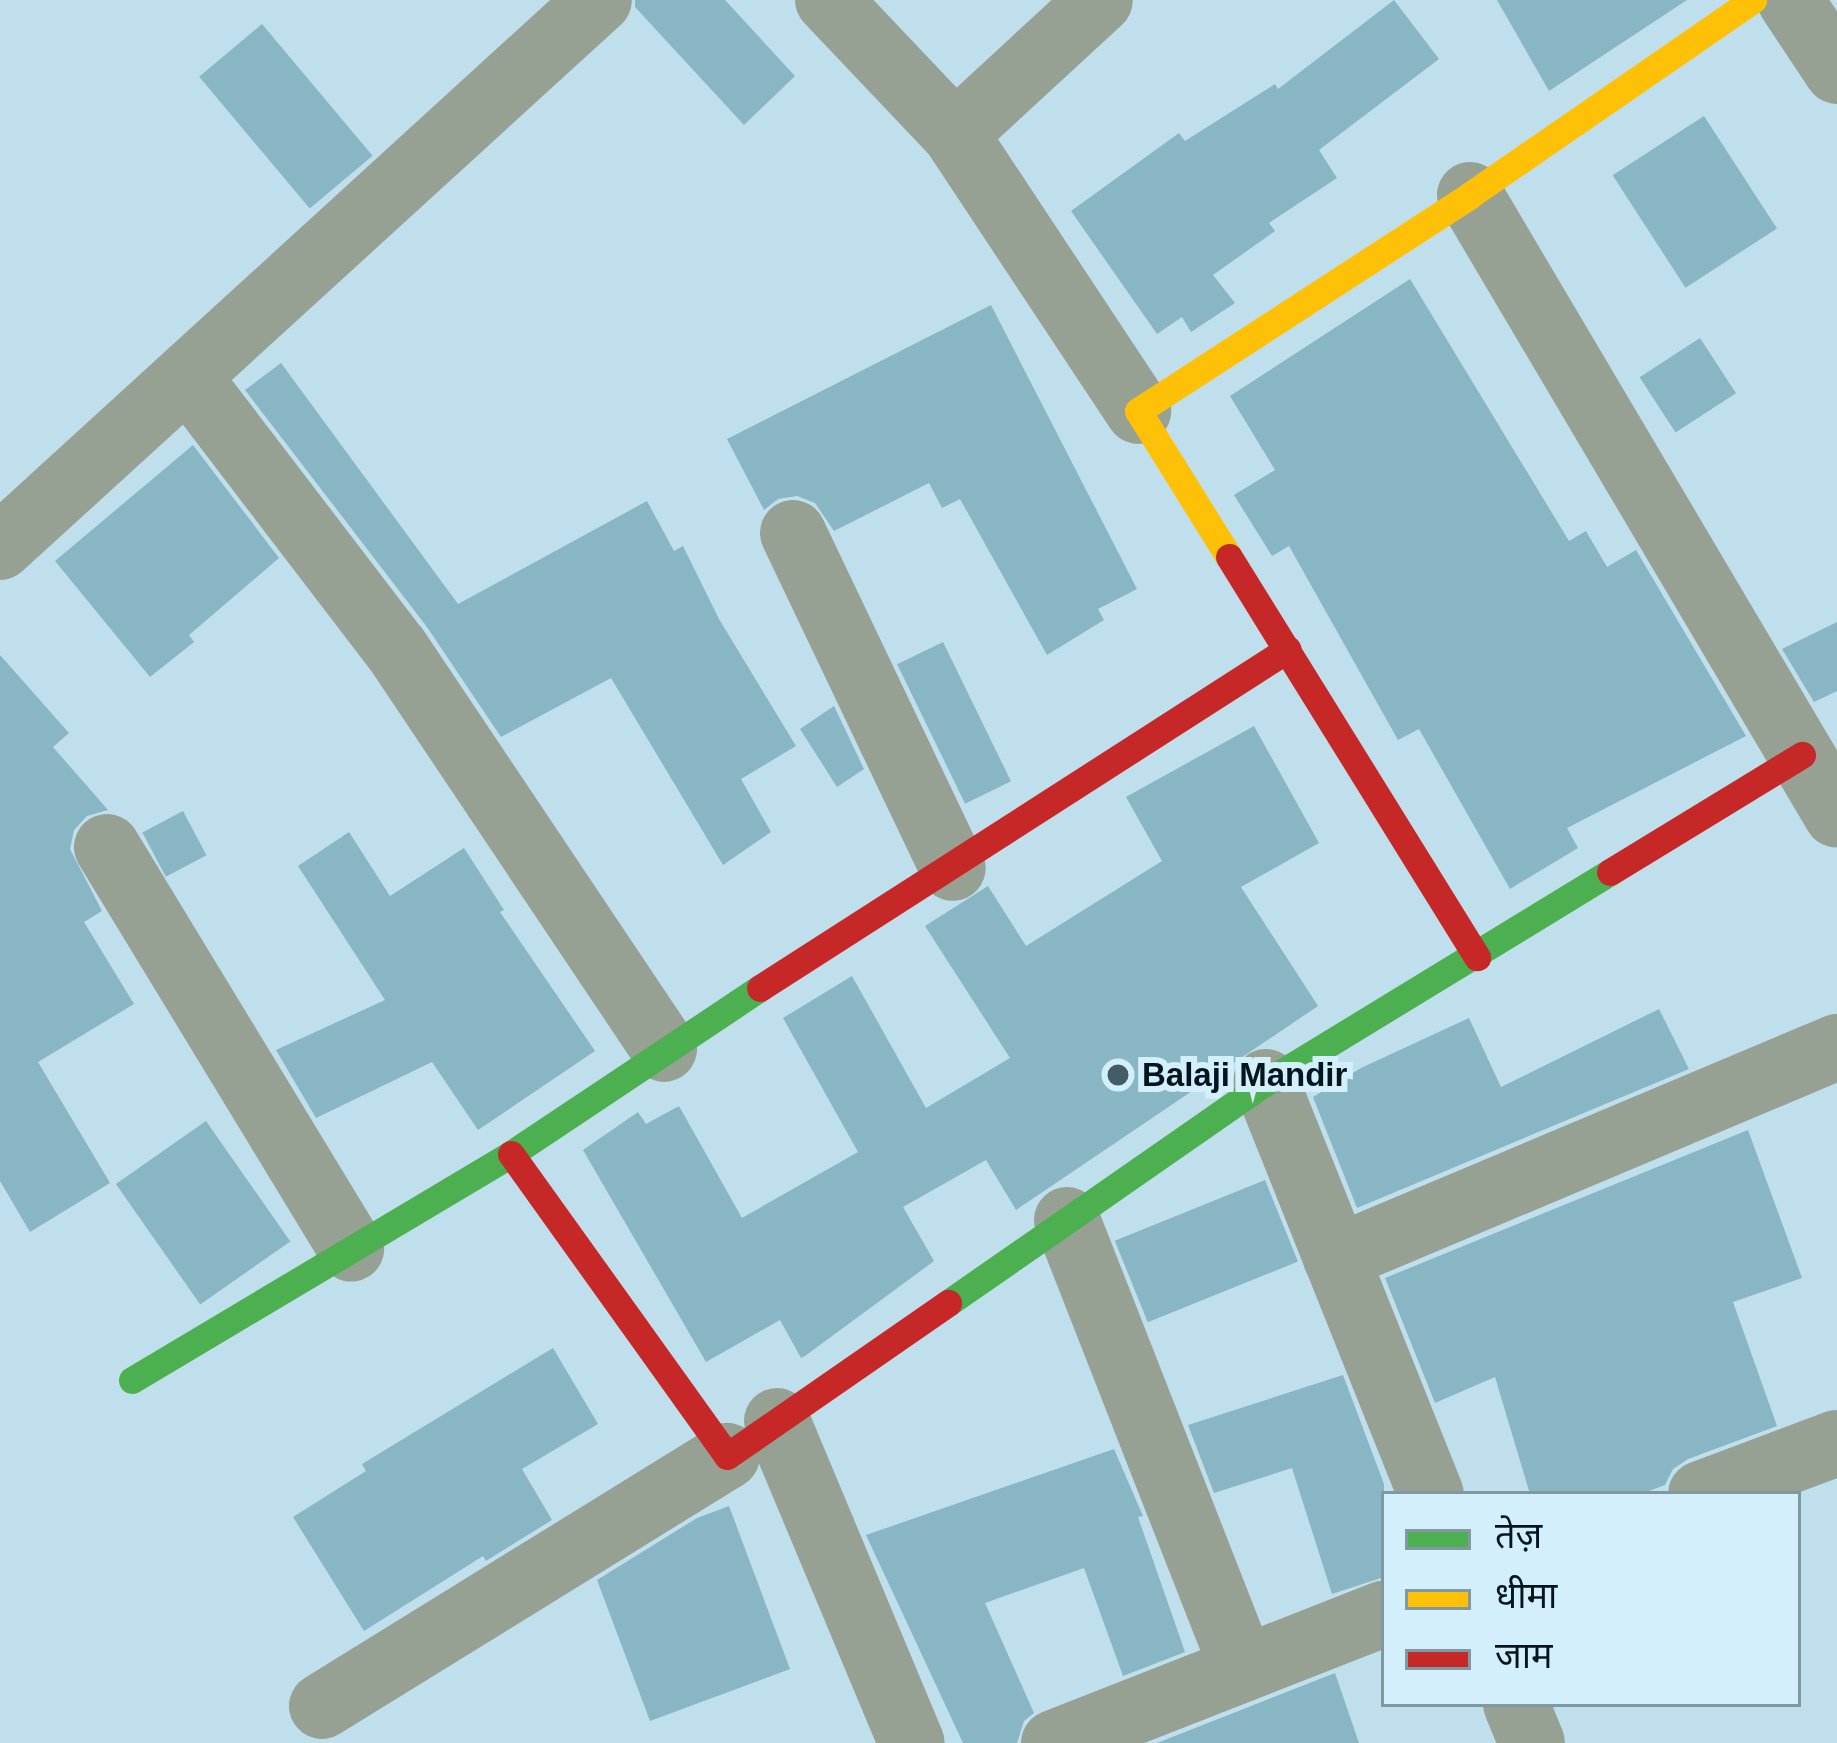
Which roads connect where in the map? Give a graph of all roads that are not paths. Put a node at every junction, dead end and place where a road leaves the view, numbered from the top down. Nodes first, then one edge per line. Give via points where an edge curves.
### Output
1 (598, 0) edge
2 (828, 0) edge
3 (1100, 0) edge
4 (1754, 0) edge
5 (1790, 0) edge
6 (1837, 71) edge
7 (955, 134) junction
8 (1470, 195) junction
9 (188, 377) junction
10 (1138, 411) junction
11 (793, 533) dead end
12 (0, 547) edge
13 (1288, 649) junction
14 (1802, 755) junction
15 (1837, 815) edge
16 (107, 848) dead end
17 (953, 868) junction
18 (1477, 957) junction
19 (1837, 1047) edge
20 (664, 1048) junction
21 (1266, 1082) junction
22 (511, 1154) junction
23 (1067, 1220) junction
24 (351, 1250) junction
25 (1336, 1258) junction
26 (132, 1380) dead end
27 (752, 1439) junction
28 (1837, 1443) edge
29 (1430, 1491) edge
30 (1709, 1491) edge
31 (1381, 1616) edge
32 (1243, 1670) junction
33 (322, 1706) dead end
34 (1517, 1707) edge
35 (912, 1743) edge
36 (1054, 1743) edge
37 (1532, 1743) edge

1 - 9 street
2 - 7 street
3 - 7 street
4 - 8 street
5 - 6 street
7 - 10 street
8 - 10 street
8 - 14 street
9 - 12 street
9 - 20 street via 397,650
10 - 13 street
11 - 17 street
13 - 17 street
13 - 18 street
14 - 15 street
14 - 18 street
16 - 24 street
17 - 20 street
18 - 21 street
19 - 25 street
20 - 22 street
21 - 23 street
21 - 25 street
22 - 24 street
22 - 27 street
23 - 27 street
23 - 32 street
24 - 26 street
25 - 29 street
27 - 33 street
27 - 35 street
28 - 30 street
31 - 32 street
32 - 36 street
34 - 37 street

